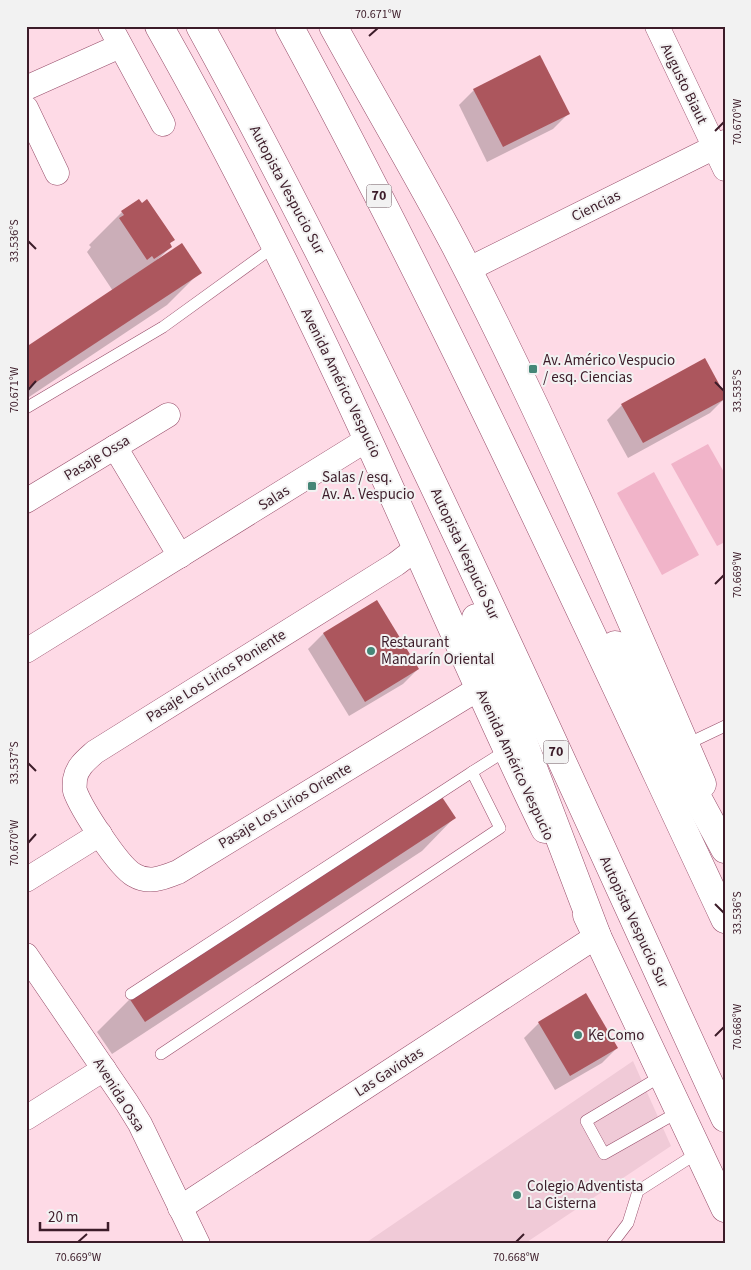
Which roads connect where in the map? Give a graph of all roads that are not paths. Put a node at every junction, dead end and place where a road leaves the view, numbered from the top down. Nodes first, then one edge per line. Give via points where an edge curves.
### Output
1 (159, 26) edge
2 (200, 26) edge
3 (289, 26) edge
4 (333, 26) edge
5 (657, 26) edge
6 (115, 36) edge
7 (26, 88) edge
8 (26, 108) edge
9 (163, 124) dead end
10 (720, 145) edge
11 (725, 169) edge
12 (57, 173) dead end
13 (275, 246) junction
14 (467, 270) junction
15 (465, 368) junction
16 (387, 386) junction
17 (26, 408) edge
18 (168, 415) dead end
19 (368, 439) junction
20 (115, 447) junction
21 (26, 502) edge
22 (418, 548) junction
23 (180, 556) junction
24 (26, 651) edge
25 (478, 689) junction
26 (725, 726) edge
27 (685, 745) junction
28 (507, 750) junction
29 (472, 772) junction
30 (100, 834) junction
31 (725, 838) edge
32 (725, 849) edge
33 (26, 880) edge
34 (725, 919) edge
35 (597, 936) junction
36 (26, 955) edge
37 (131, 994) dead end
38 (161, 1054) dead end
39 (104, 1069) junction
40 (663, 1075) junction
41 (680, 1111) junction
42 (26, 1118) edge
43 (725, 1118) edge
44 (698, 1152) junction
45 (180, 1208) junction
46 (725, 1208) edge
47 (198, 1244) edge
48 (612, 1244) edge

1 - 13 main road, Avenida Américo Vespucio
2 - 16 main road, Autopista Vespucio Sur / 70 via 284,182
3 - 15 main road, 70
4 - 14 main road
5 - 10 street, Augusto Biaut
6 - 7 street
6 - 9 street
8 - 12 street
10 - 11 street, Augusto Biaut
10 - 14 street, Ciencias
13 - 17 lane via 164,327
13 - 19 main road, Avenida Américo Vespucio
14 - 27 main road via 558,458
15 - 32 main road
15 - 34 main road, 70
16 - 35 main road
16 - 43 main road, Autopista Vespucio Sur / 70
18 - 20 street, Pasaje Ossa
19 - 22 main road, Avenida Américo Vespucio
19 - 23 street, Salas
20 - 21 street, Pasaje Ossa
20 - 23 street
22 - 25 main road, Avenida Américo Vespucio
22 - 30 street, Pasaje Los Lirios Poniente via 86,760 78,768 75,790
23 - 24 street, Salas
25 - 28 main road, Avenida Américo Vespucio
25 - 30 street, Pasaje Los Lirios Oriente via 178,872 161,879 146,880 134,875 122,865
26 - 27 lane
27 - 31 main road
28 - 29 lane
28 - 35 main road, Avenida Américo Vespucio
29 - 37 lane
29 - 38 lane via 500,828
30 - 33 street
35 - 40 main road, Avenida Américo Vespucio
35 - 45 street, Las Gaviotas
36 - 39 street, Avenida Ossa
39 - 42 street
39 - 45 street, Avenida Ossa via 140,1124
40 - 41 main road, Avenida Américo Vespucio
40 - 41 lane via 586,1121 604,1154
41 - 44 main road, Avenida Américo Vespucio
44 - 46 main road, Avenida Américo Vespucio
44 - 48 lane via 638,1191 628,1223
45 - 47 street, Avenida Ossa

